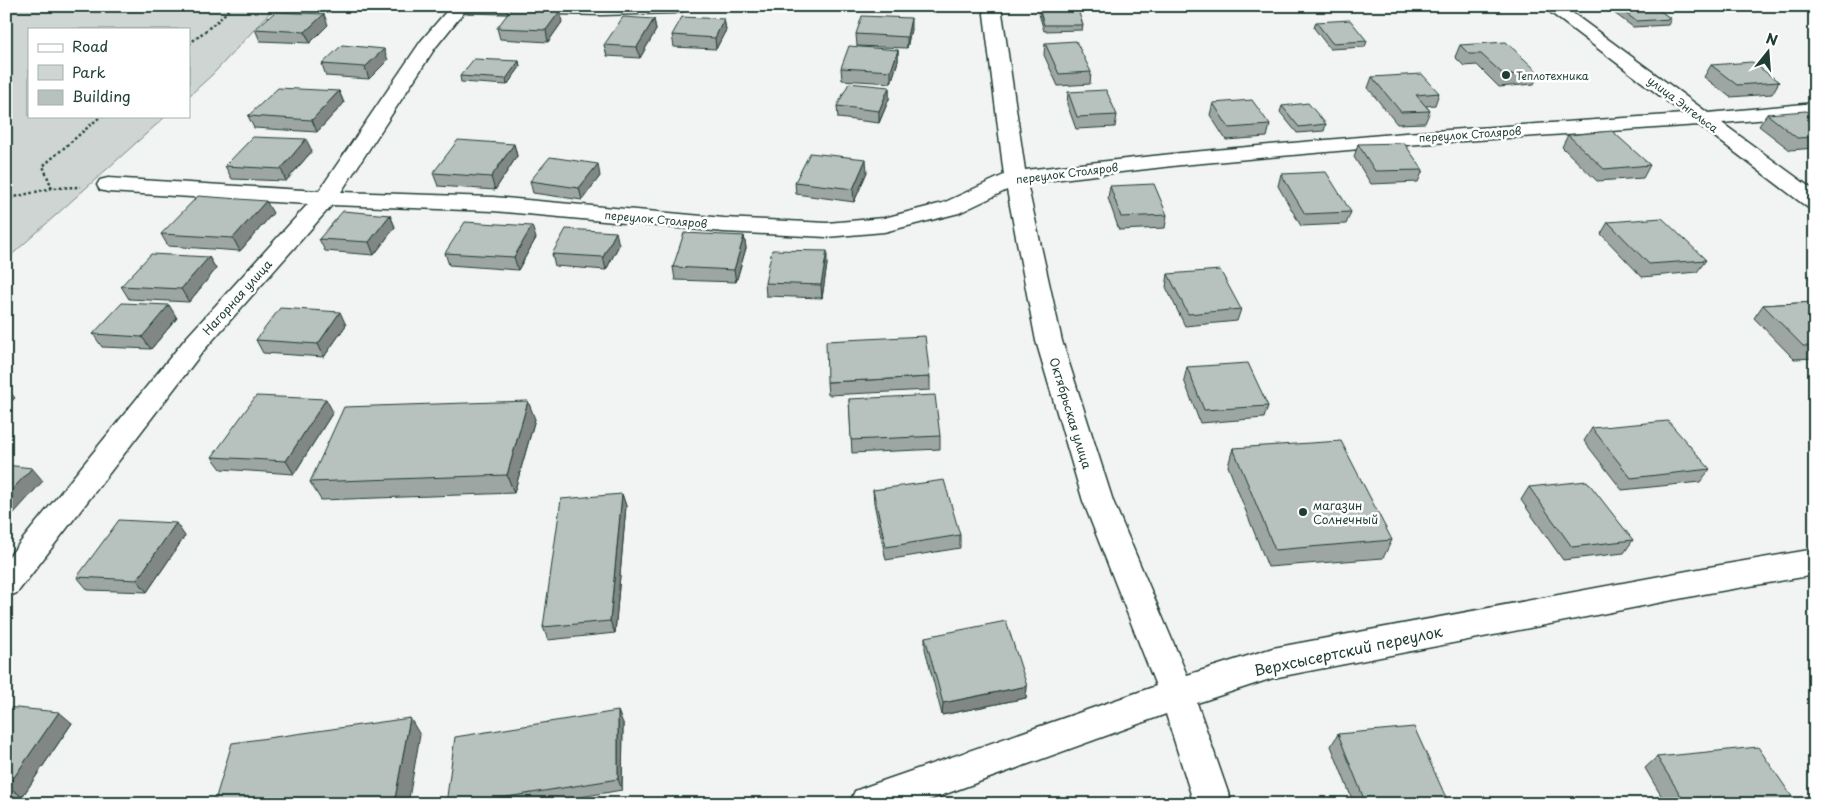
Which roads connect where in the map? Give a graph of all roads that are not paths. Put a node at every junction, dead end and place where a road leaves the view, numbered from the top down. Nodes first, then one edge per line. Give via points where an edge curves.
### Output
1 (680, 6) edge
2 (992, 6) edge
3 (1551, 6) edge
4 (460, 7) edge
5 (1815, 108) edge
6 (1704, 119) junction
7 (1015, 178) junction
8 (108, 185) road end
9 (326, 198) junction
10 (1815, 202) edge
11 (1815, 562) edge
12 (6, 584) edge
13 (1177, 694) junction
14 (868, 804) edge
15 (1213, 804) edge

1 - 4 street via 602,10
2 - 7 street, Октябрьская улица
3 - 6 street, улица Энгельса
4 - 9 street, Нагорная улица via 428,46
5 - 6 street, переулок Столяров
6 - 7 street, переулок Столяров via 1405,139
6 - 10 street, улица Энгельса
7 - 9 street, переулок Столяров via 951,208 884,225 827,230 724,225 493,204
7 - 13 street, Октябрьская улица via 1049,341 1098,501
8 - 9 street, переулок Столяров
9 - 12 street, Нагорная улица via 195,344
11 - 13 street, Верхсысертский переулок via 1274,663
13 - 14 street, Верхсысертский переулок
13 - 15 street, Октябрьская улица

